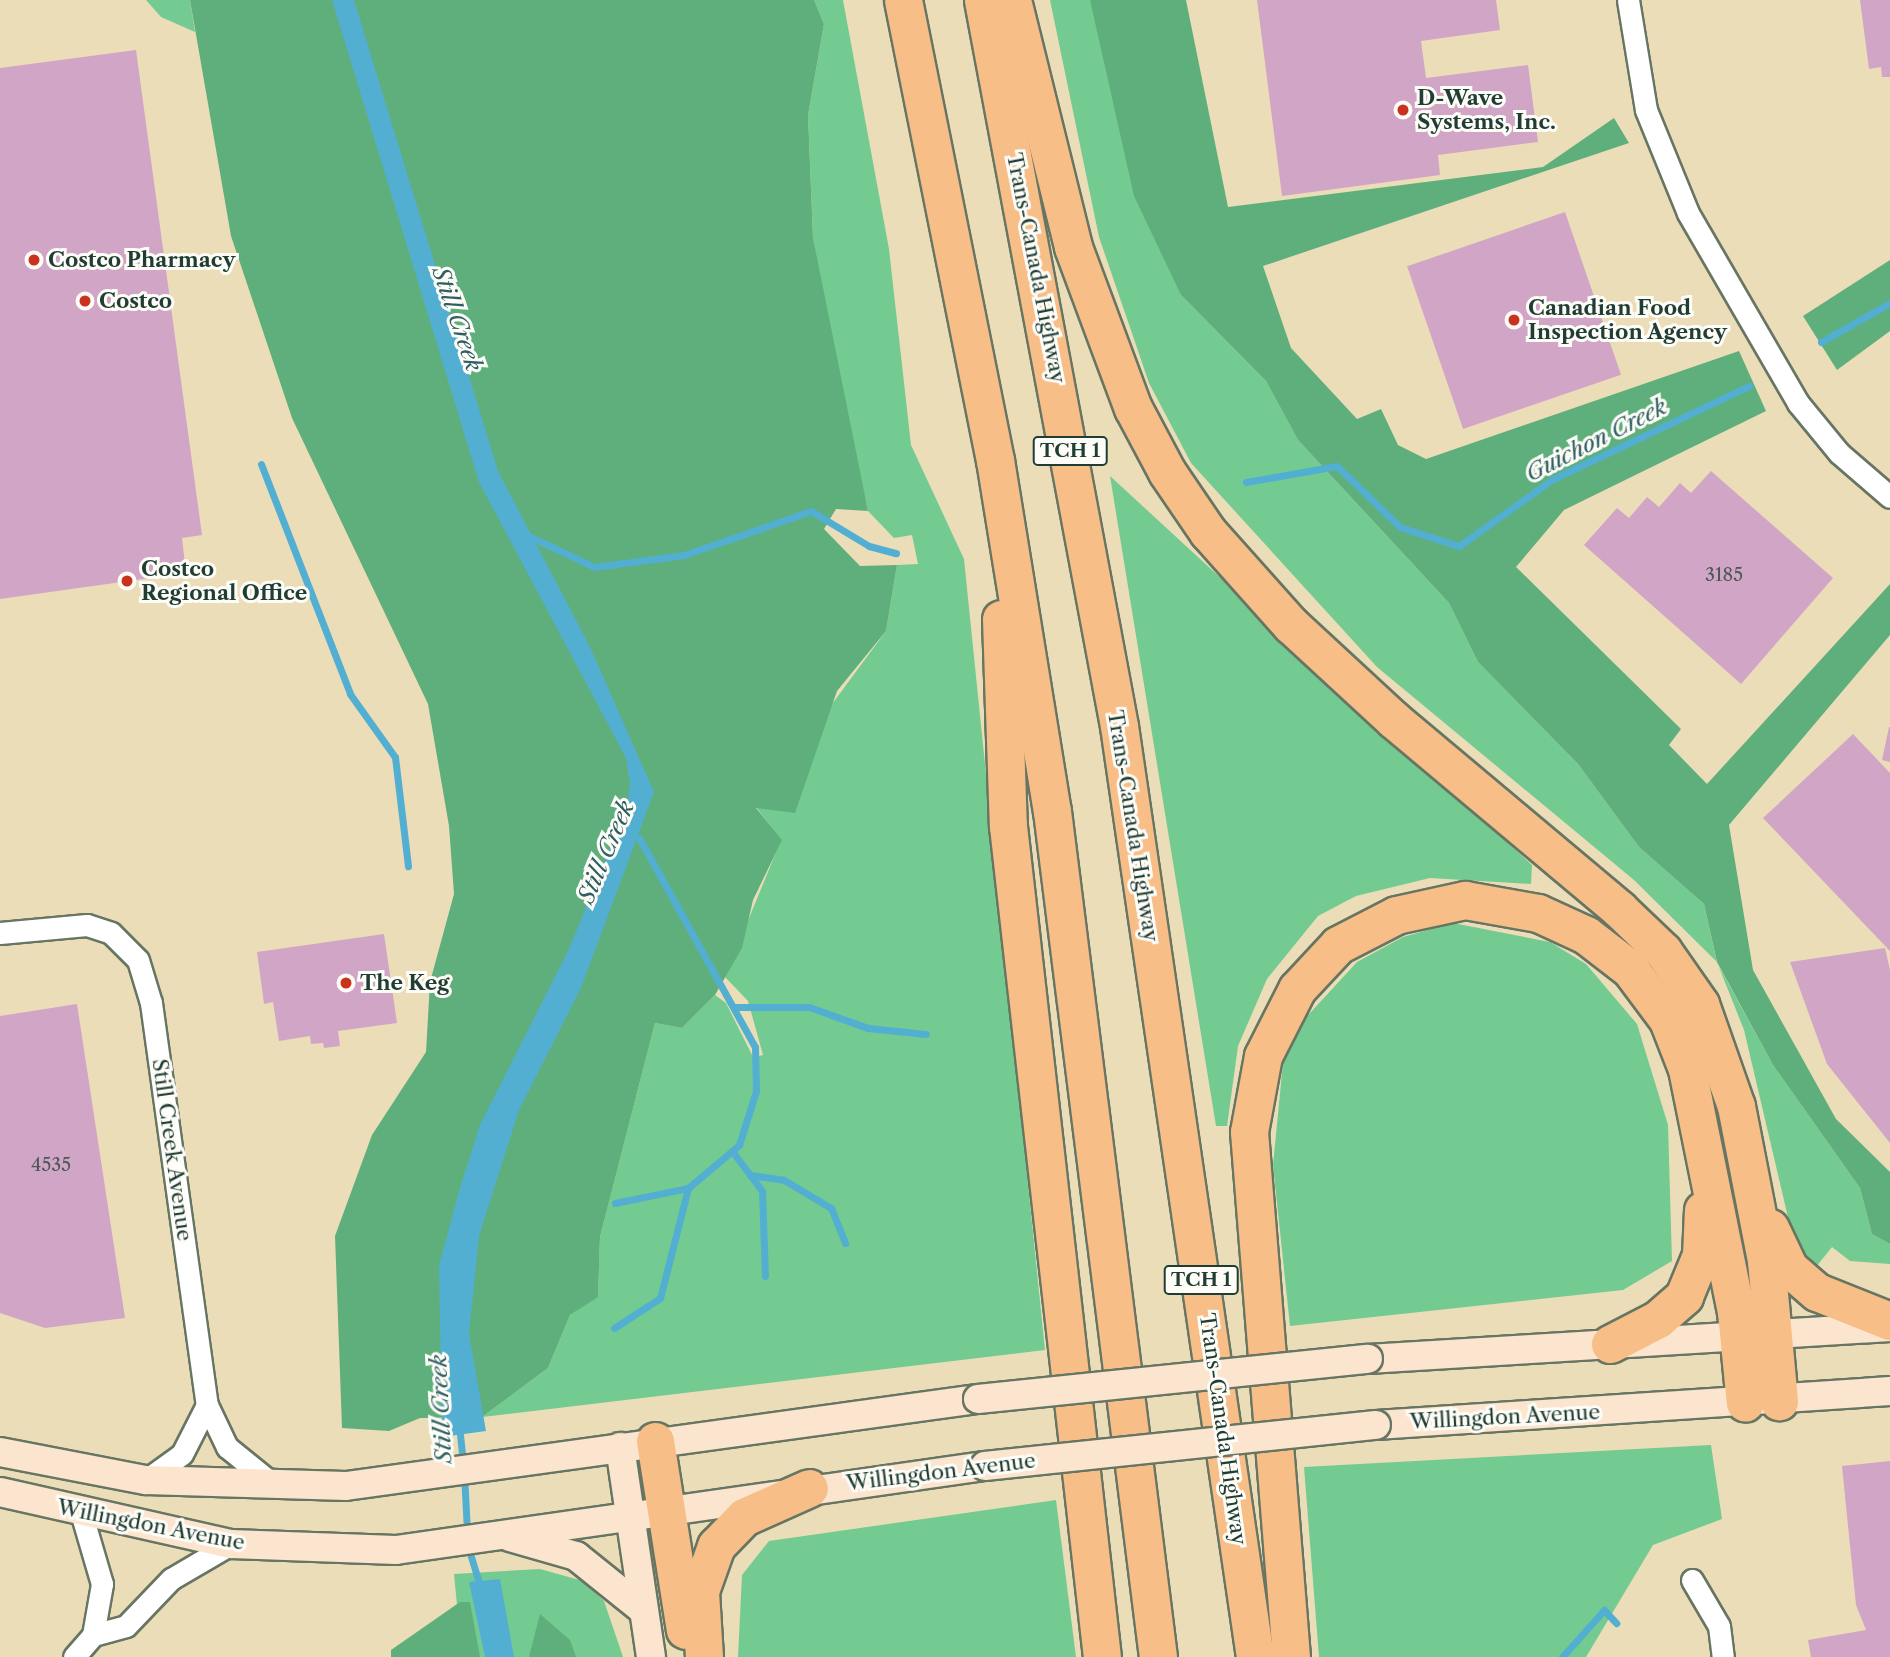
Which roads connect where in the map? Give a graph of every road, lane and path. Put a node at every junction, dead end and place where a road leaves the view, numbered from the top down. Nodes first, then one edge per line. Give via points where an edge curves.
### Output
1 (903, 0) edge
2 (983, 0) edge
3 (1012, 0) edge
4 (1628, 0) edge
5 (995, 460) junction
6 (1890, 497) edge
7 (0, 933) edge
8 (1705, 1160) junction
9 (1748, 1167) junction
10 (1890, 1324) edge
11 (1756, 1336) junction
12 (1610, 1344) junction
13 (1890, 1391) edge
14 (1762, 1402) junction
15 (207, 1405) junction
16 (637, 1444) junction
17 (0, 1452) edge
18 (146, 1480) junction
19 (279, 1488) junction
20 (809, 1488) junction
21 (0, 1492) edge
22 (667, 1508) junction
23 (81, 1512) junction
24 (627, 1513) junction
25 (505, 1535) junction
26 (231, 1544) junction
27 (1692, 1580) dead end
28 (642, 1609) junction
29 (93, 1634) junction
30 (74, 1657) edge
31 (651, 1657) edge
32 (690, 1657) edge
33 (704, 1657) edge
34 (1102, 1657) edge
35 (1158, 1657) edge
36 (1255, 1657) edge
37 (1291, 1657) edge
38 (1723, 1657) edge

1 - 5 highway
2 - 36 highway, Trans-Canada Highway / TCH 1 via 1119,726
3 - 9 highway via 1073,247 1133,408 1167,472 1208,532 1291,625 1663,951 1700,1004 1724,1060
4 - 6 street via 1646,110 1688,213 1798,403 1839,453
5 - 34 highway via 1008,826
5 - 35 highway via 1052,811
7 - 15 street, Still Creek Avenue via 87,925 125,945 147,985
8 - 11 highway
8 - 12 highway via 1695,1278 1658,1319
8 - 37 highway via 1686,1069 1668,1020 1630,969 1586,934 1538,913 1465,900 1396,915 1338,945 1297,989 1263,1056 1249,1132
9 - 10 highway via 1789,1268 1831,1301
9 - 11 highway
10 - 11 main road, Willingdon Avenue
11 - 12 main road, Willingdon Avenue
11 - 14 highway
12 - 16 main road, Willingdon Avenue, bridge via 1368,1359 978,1399
13 - 14 main road, Willingdon Avenue
14 - 20 main road, Willingdon Avenue, bridge via 1377,1425
15 - 18 street via 182,1454
15 - 19 street, Still Creek Avenue via 227,1447
16 - 19 main road, Willingdon Avenue via 442,1473
16 - 22 highway
16 - 24 main road
17 - 18 main road, Willingdon Avenue
18 - 19 main road, Willingdon Avenue
20 - 22 main road, Willingdon Avenue
20 - 33 highway via 744,1517 716,1546 700,1591
21 - 23 main road, Willingdon Avenue
22 - 24 main road, Willingdon Avenue
22 - 32 highway
23 - 26 main road, Willingdon Avenue
23 - 29 street via 102,1584
24 - 25 main road, Willingdon Avenue
24 - 28 main road
25 - 26 main road, Willingdon Avenue via 452,1544 341,1550
25 - 28 main road via 576,1556
26 - 29 street via 171,1579 126,1626
27 - 38 street via 1719,1626
28 - 31 main road
29 - 30 street

